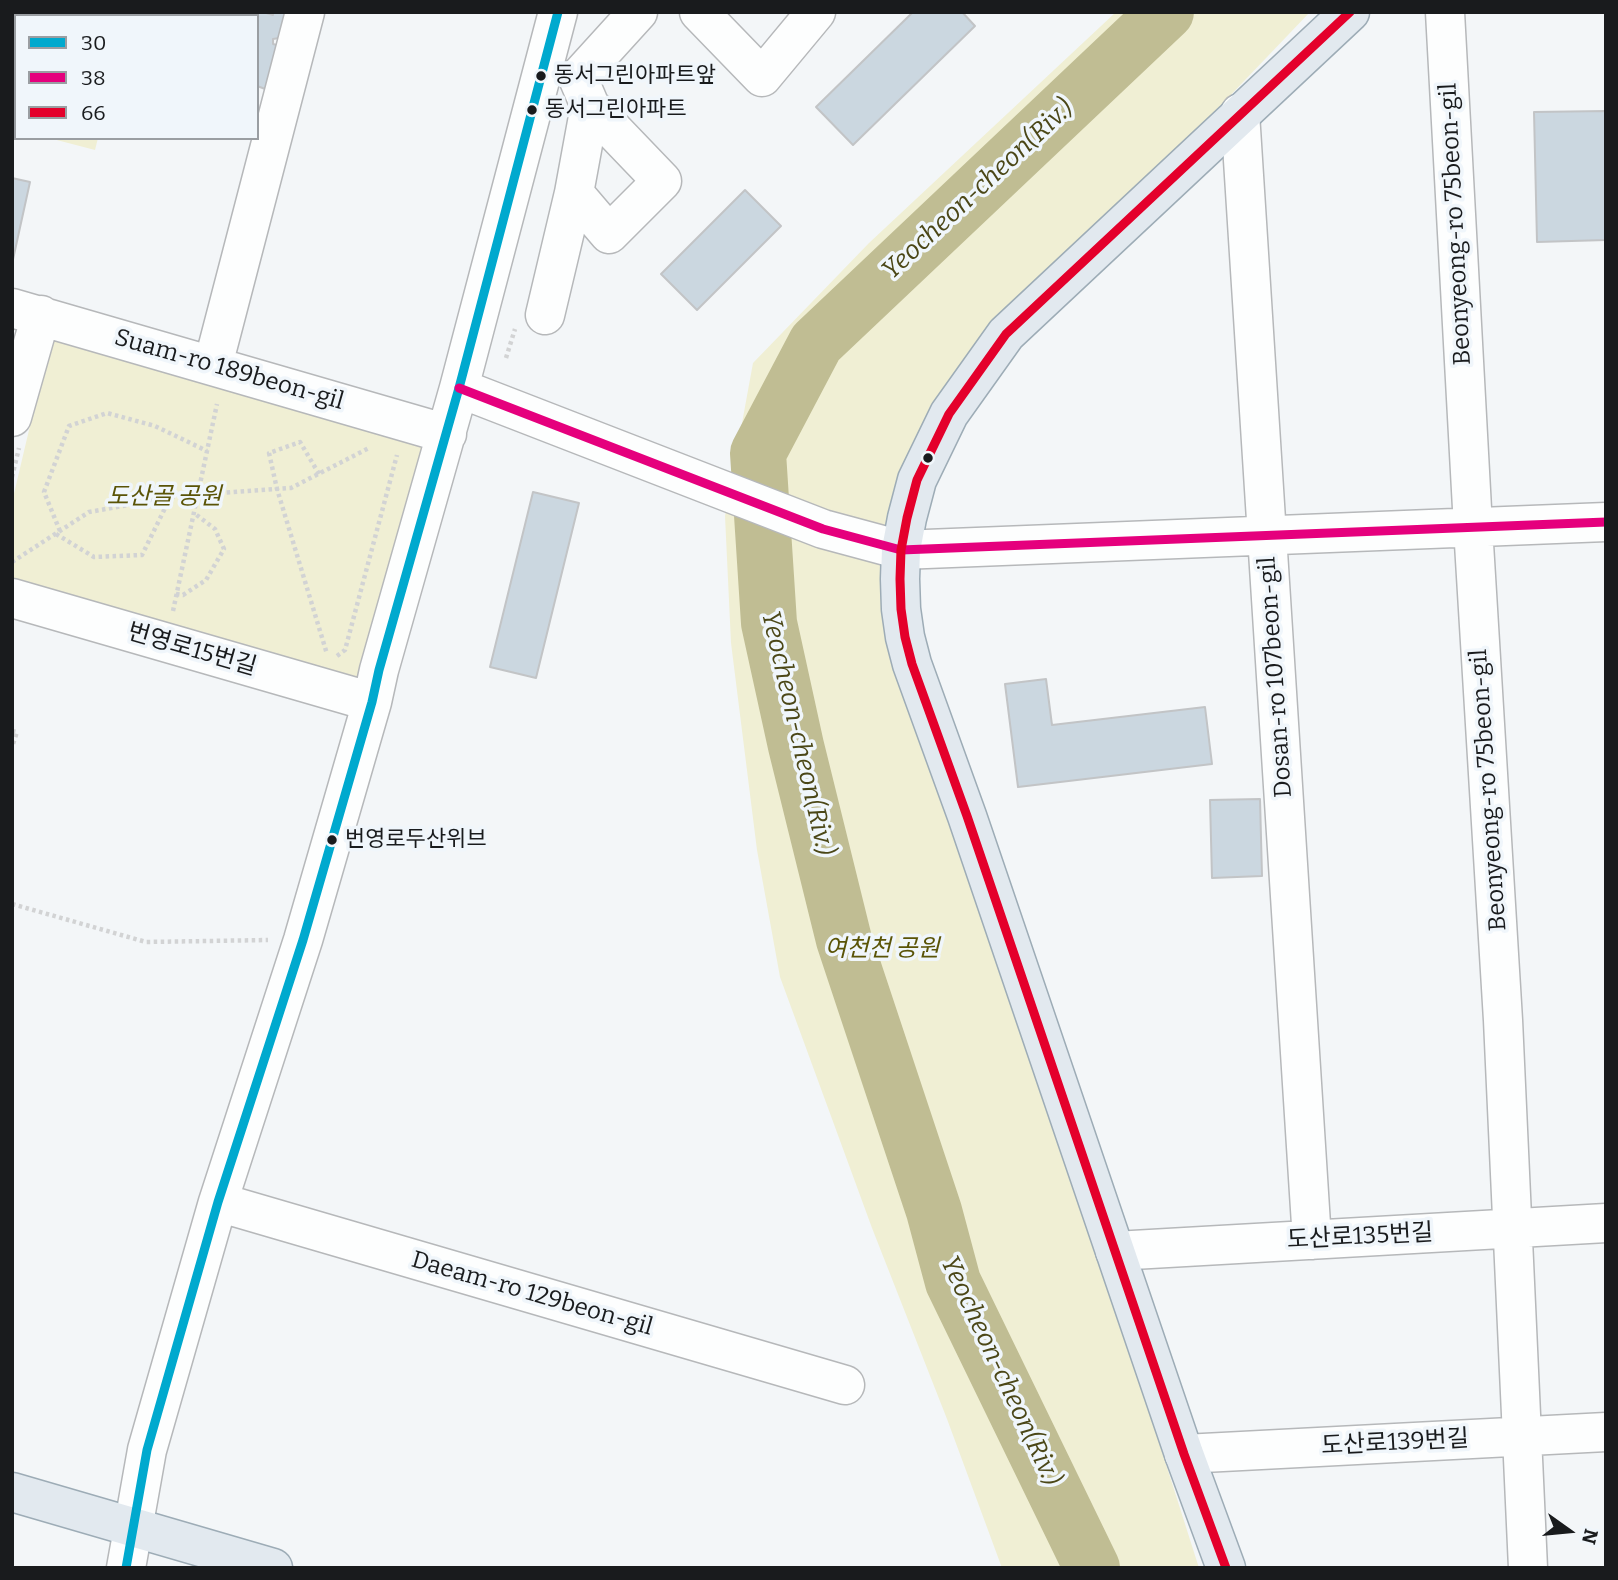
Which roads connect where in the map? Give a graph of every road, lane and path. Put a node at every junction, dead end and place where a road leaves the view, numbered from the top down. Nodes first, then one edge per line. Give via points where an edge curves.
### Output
1 (305, 12) edge
2 (558, 12) edge
3 (638, 12) edge
4 (699, 12) edge
5 (816, 12) edge
6 (1350, 12) edge
7 (1445, 12) edge
8 (590, 106) junction
9 (1240, 113) junction
10 (574, 193) junction
11 (27, 312) edge
12 (545, 315) dead end
13 (215, 383) junction
14 (459, 388) junction
15 (17, 428) edge
16 (447, 434) junction
17 (374, 446) dead end
18 (207, 451) junction
19 (398, 451) dead end
20 (319, 474) junction
21 (12, 477) edge
22 (276, 489) junction
23 (198, 494) junction
24 (170, 498) junction
25 (194, 513) junction
26 (1606, 522) edge
27 (1473, 527) junction
28 (58, 532) junction
29 (1267, 537) junction
30 (901, 550) junction
31 (12, 562) edge
32 (176, 594) junction
33 (12, 598) edge
34 (170, 621) dead end
35 (372, 702) junction
36 (12, 731) edge
37 (12, 747) edge
38 (12, 904) edge
39 (303, 940) junction
40 (218, 1202) junction
41 (1606, 1223) edge
42 (1512, 1229) junction
43 (1312, 1240) junction
44 (1115, 1251) junction
45 (845, 1385) dead end
46 (1606, 1432) edge
47 (1521, 1437) junction
48 (1184, 1454) junction
49 (12, 1492) edge
50 (132, 1526) junction
51 (126, 1568) edge
52 (273, 1568) edge
53 (1226, 1568) edge
54 (1528, 1568) edge

1 - 13 street
2 - 14 street
3 - 8 street via 578,78
4 - 5 street via 762,77
6 - 9 main road
7 - 27 street, Beonyeong-ro 75beon-gil
8 - 10 street
8 - 10 street via 662,181 609,234
9 - 29 street, Dosan-ro 107beon-gil
9 - 30 main road via 1006,334 949,414 922,469
10 - 12 street
11 - 13 street, Suam-ro 189beon-gil
11 - 15 street
13 - 16 street, Suam-ro 189beon-gil
13 - 18 path
14 - 16 street
14 - 30 street via 823,529
15 - 21 path
16 - 35 street
17 - 20 path
18 - 23 path
18 - 28 path via 155,426 107,413 69,426 44,492
19 - 22 path via 345,650 329,661
20 - 22 path via 291,488
20 - 22 path via 300,442 269,453
22 - 23 path
23 - 24 path
23 - 25 path
24 - 28 path via 89,512
24 - 28 path via 142,555 94,557
25 - 32 path
25 - 32 path via 215,529 224,549 206,580 183,595
26 - 27 street
27 - 29 street
27 - 42 street, Beonyeong-ro 75beon-gil
28 - 31 path
29 - 30 street
29 - 43 street, Dosan-ro 107beon-gil
30 - 44 main road via 901,609 912,664
32 - 34 path
33 - 35 street, 번영로15번길
35 - 39 street
36 - 37 path via 17,732
38 - 39 path via 146,942
39 - 40 street
40 - 45 street, Daeam-ro 129beon-gil
40 - 50 street via 147,1450
41 - 42 street, 도산로135번길
42 - 43 street, 도산로135번길
42 - 47 street, Beonyeong-ro 75beon-gil
43 - 44 street, 도산로135번길
44 - 48 main road
46 - 47 street, 도산로139번길
47 - 48 street, 도산로139번길
47 - 54 street, Beonyeong-ro 75beon-gil
48 - 53 main road
49 - 50 main road
50 - 51 street
50 - 52 main road

